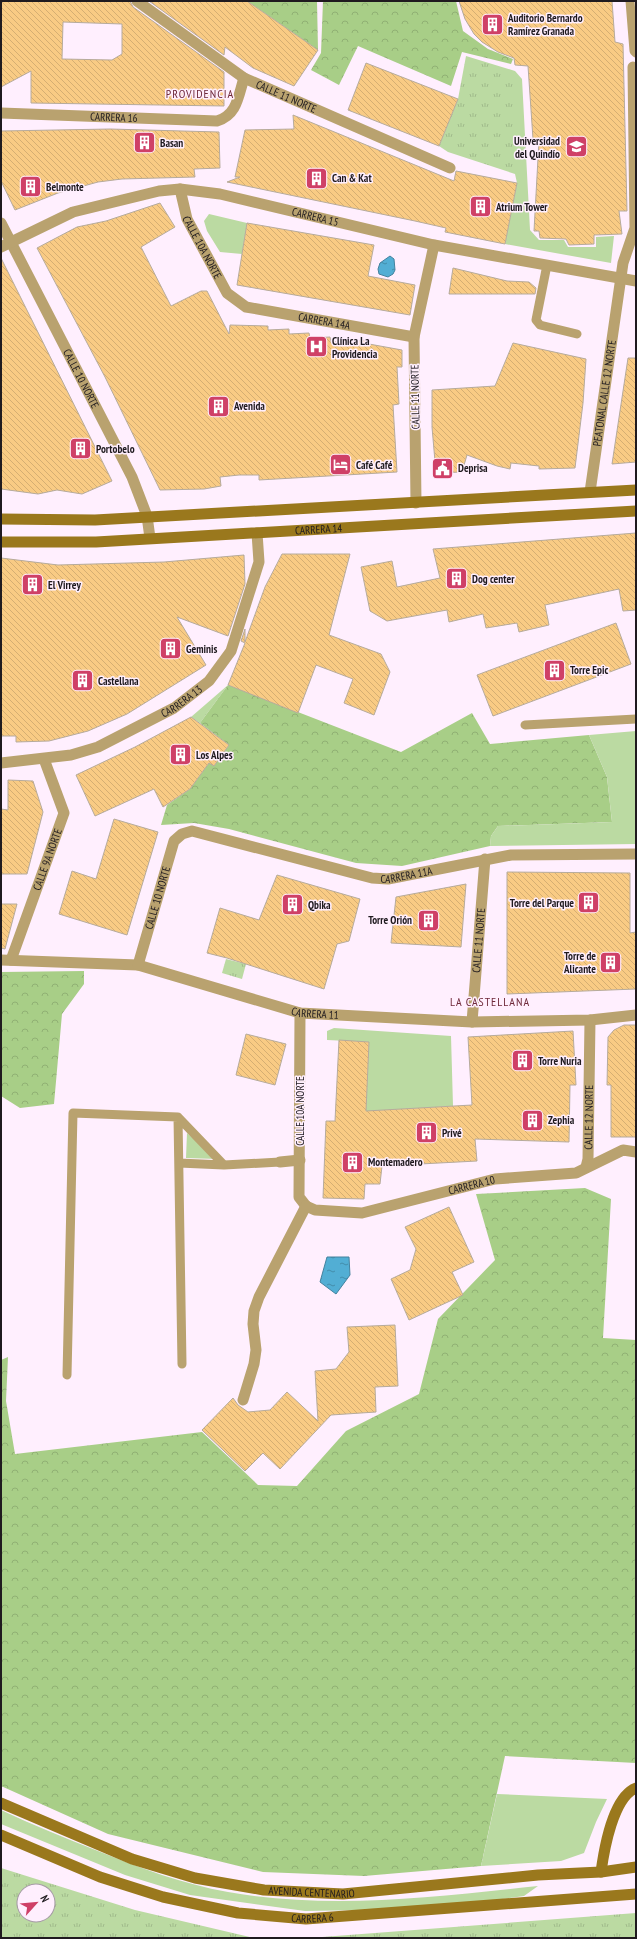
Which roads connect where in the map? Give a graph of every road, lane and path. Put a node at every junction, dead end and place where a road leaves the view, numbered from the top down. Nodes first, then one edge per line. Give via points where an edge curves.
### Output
1 (137, 1) edge
2 (630, 1) edge
3 (636, 53) edge
4 (633, 67) dead end
5 (244, 78) junction
6 (1, 113) edge
7 (450, 168) dead end
8 (180, 189) junction
9 (1, 223) edge
10 (11, 241) junction
11 (434, 245) junction
12 (1, 247) edge
13 (547, 265) junction
14 (621, 279) junction
15 (636, 281) edge
16 (236, 301) joint
17 (577, 334) dead end
18 (414, 337) junction
19 (636, 490) edge
20 (590, 492) junction
21 (416, 503) junction
22 (636, 511) edge
23 (147, 516) junction
24 (1, 520) edge
25 (257, 533) junction
26 (150, 538) junction
27 (1, 542) edge
28 (636, 719) edge
29 (525, 725) dead end
30 (44, 759) junction
31 (1, 763) edge
32 (182, 834) joint
33 (636, 854) edge
34 (485, 859) junction
35 (6, 960) edge
36 (138, 965) junction
37 (300, 1013) junction
38 (636, 1014) edge
39 (590, 1020) junction
40 (472, 1022) junction
41 (178, 1116) junction
42 (636, 1152) edge
43 (300, 1160) junction
44 (280, 1162) joint
45 (179, 1163) junction
46 (224, 1165) junction
47 (586, 1167) junction
48 (306, 1206) junction
49 (182, 1364) dead end
50 (67, 1375) dead end
51 (243, 1400) dead end
52 (636, 1788) edge
53 (1, 1803) edge
54 (1, 1835) edge
55 (636, 1867) edge
56 (601, 1872) junction
57 (636, 1894) edge

1 - 5 street, CALLE 11 NORTE
2 - 3 lane via 632,36
4 - 14 street, PEATONAL CALLE 12 NORTE via 634,228 623,263
5 - 6 street, CARRERA 16 via 233,112 226,119 217,121
5 - 7 street, CALLE 11 NORTE
8 - 10 street, CARRERA 15 via 159,191 73,212
8 - 11 street, CARRERA 15 via 220,194
8 - 16 street, CALLE 10A NORTE via 187,219 228,293
9 - 10 street, CALLE 10 NORTE
10 - 12 street, CARRERA 15
10 - 23 street, CALLE 10 NORTE via 132,477
11 - 13 street, CARRERA 15
11 - 18 street, CALLE 11 NORTE
13 - 14 street, CARRERA 15
13 - 17 lane via 536,320 540,325
14 - 15 street, CARRERA 15
14 - 20 street, PEATONAL CALLE 12 NORTE
16 - 18 street, CARRERA 14A via 246,307
18 - 21 street, CALLE 11 NORTE
19 - 20 main road, CARRERA 14
20 - 21 main road, CARRERA 14
21 - 23 main road, CARRERA 14
22 - 25 main road, CARRERA 14
23 - 24 main road, CARRERA 14 via 56,521
23 - 26 street, CALLE 10 NORTE
25 - 26 main road, CARRERA 14
25 - 30 street, CARRERA 13 via 259,562 231,651 208,681 174,708 98,747
26 - 27 main road, CARRERA 14 via 57,543
28 - 29 lane
30 - 31 street, CARRERA 13
30 - 35 street, CALLE 9A NORTE via 64,813
32 - 34 street, CARRERA 11A via 192,831 372,878 388,879
32 - 36 street, CALLE 10 NORTE via 174,841
33 - 34 street, CARRERA 11A via 510,855
34 - 40 street, CALLE 11 NORTE
35 - 36 street, CARRERA 11
36 - 37 street, CARRERA 11
37 - 40 street, CARRERA 11
37 - 43 street, CALLE 10A NORTE
38 - 39 street, CARRERA 11
39 - 40 street, CARRERA 11
39 - 47 street, CALLE 12 NORTE
41 - 45 lane
41 - 46 lane
41 - 50 lane via 73,1113
42 - 47 street, CARRERA 10 via 623,1150
43 - 44 street
43 - 48 street, CALLE 10A NORTE via 299,1197
44 - 46 lane
45 - 46 lane
45 - 49 lane
47 - 48 street, CARRERA 10 via 576,1173 495,1179 362,1213 315,1210
48 - 51 street via 254,1311 252,1324 256,1350
52 - 56 main road via 630,1791 617,1809 605,1844
53 - 56 main road, AVENIDA CENTENARIO via 132,1859 195,1878 264,1890 343,1894 538,1875
54 - 57 main road, CARRERA 6 via 100,1877 163,1897 238,1913 306,1919
55 - 56 main road, AVENIDA CENTENARIO

